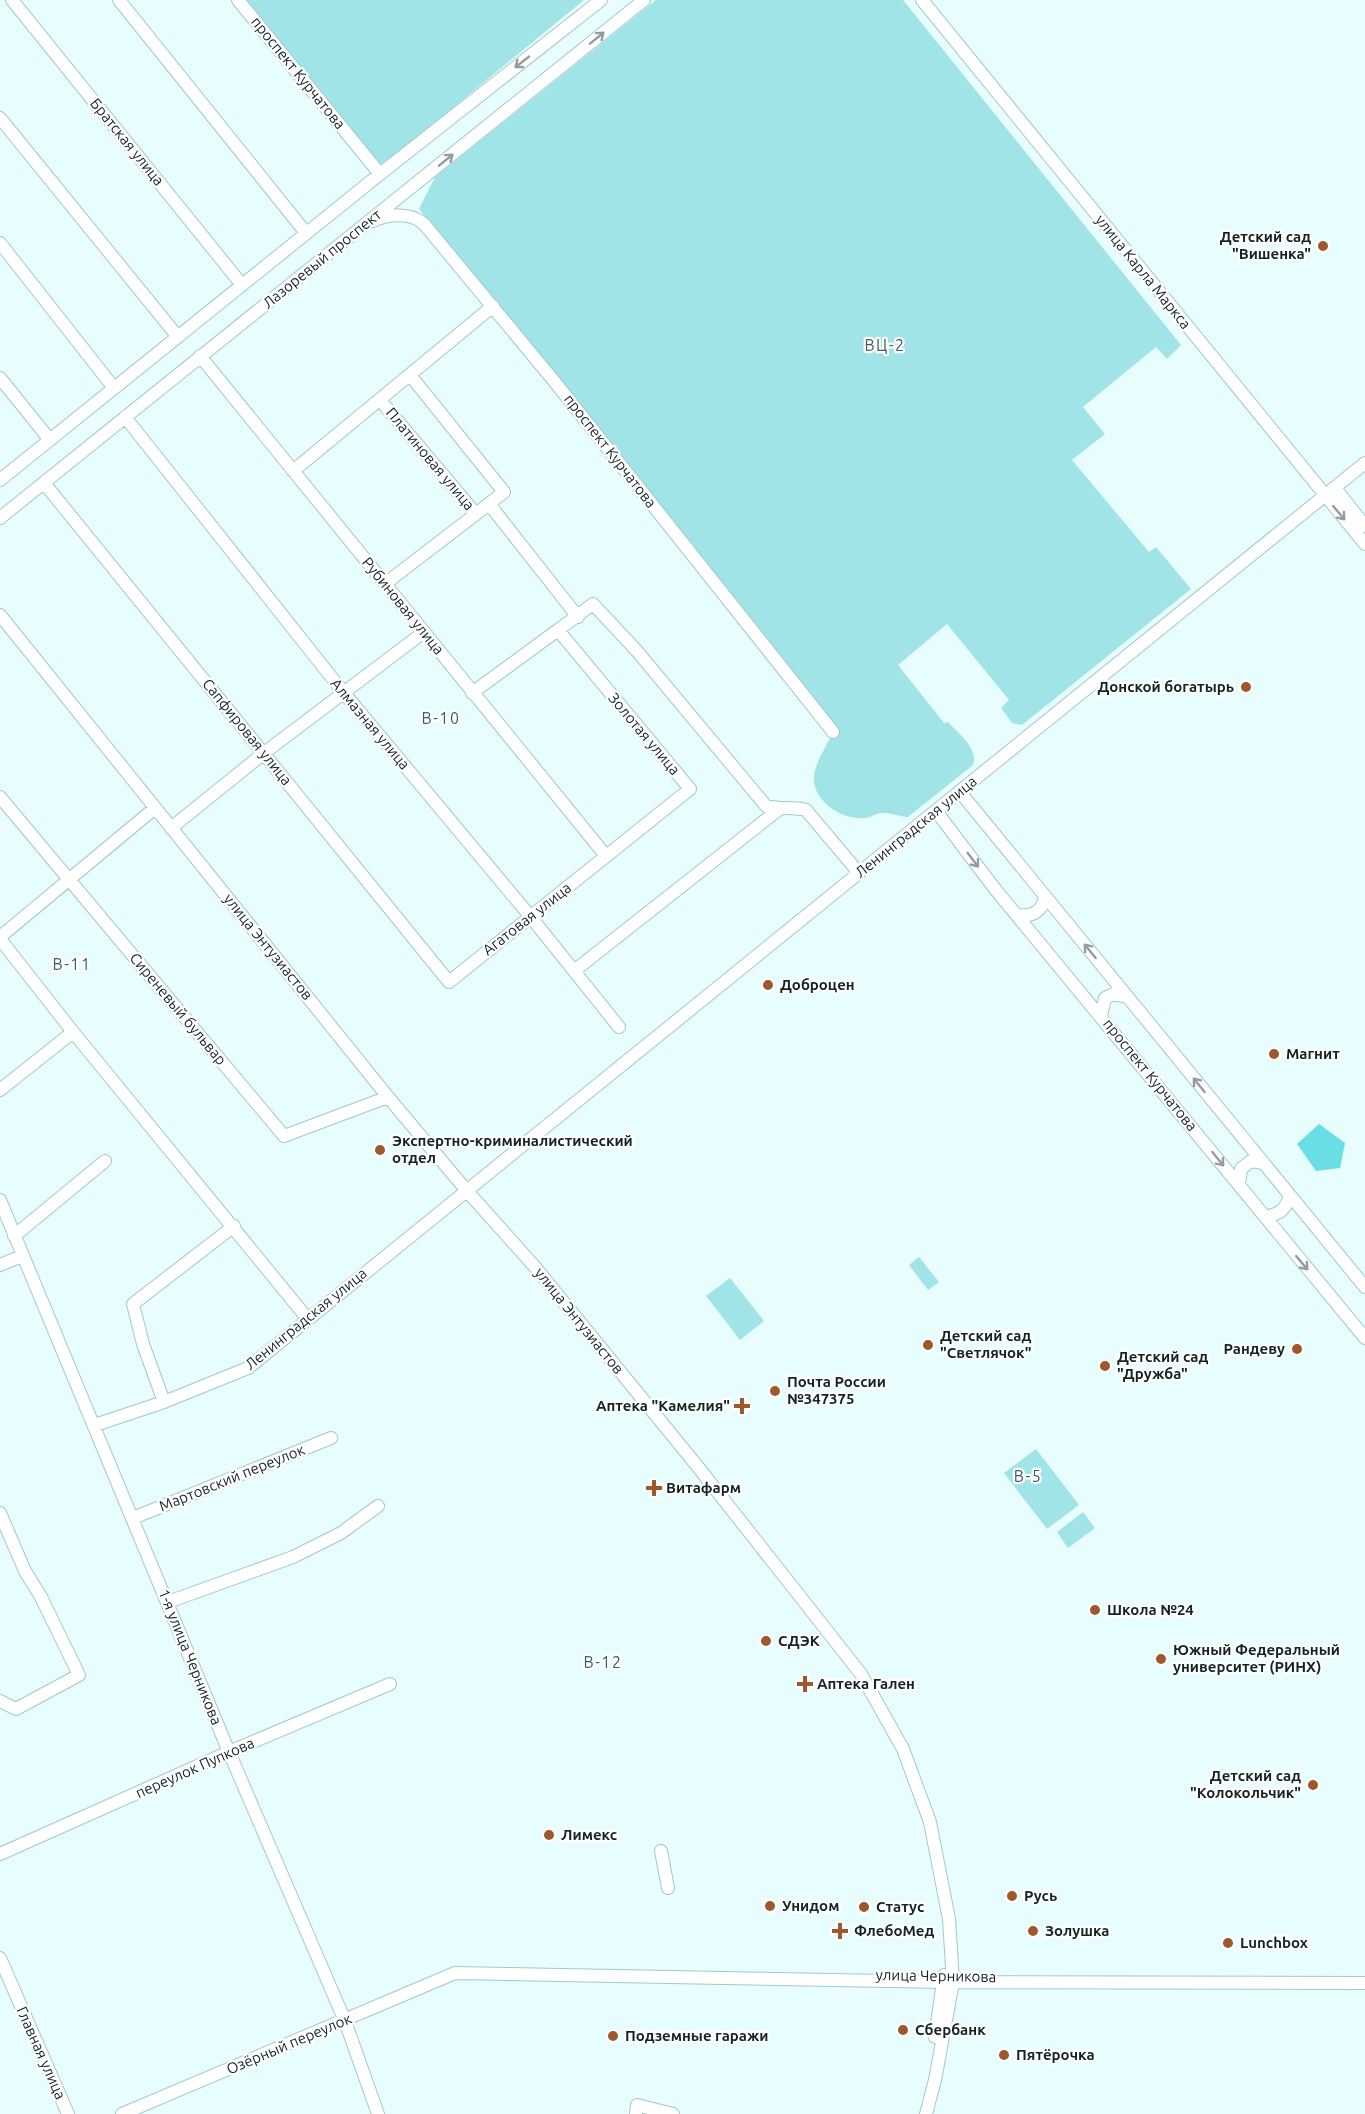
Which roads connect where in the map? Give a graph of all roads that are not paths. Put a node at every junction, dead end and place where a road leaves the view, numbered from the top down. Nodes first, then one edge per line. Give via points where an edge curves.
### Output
1 (12, 0) edge
2 (119, 0) edge
3 (238, 0) edge
4 (601, 0) edge
5 (644, 0) edge
6 (922, 0) edge
7 (0, 117) edge
8 (380, 174) junction
9 (364, 226) junction
10 (306, 233) junction
11 (0, 243) edge
12 (242, 285) junction
13 (493, 306) junction
14 (178, 337) junction
15 (200, 356) junction
16 (410, 375) junction
17 (0, 378) edge
18 (114, 388) junction
19 (380, 400) junction
20 (125, 417) junction
21 (50, 440) junction
22 (1365, 464) edge
23 (293, 471) junction
24 (0, 480) edge
25 (44, 483) junction
26 (1330, 492) junction
27 (489, 504) junction
28 (476, 514) junction
29 (0, 518) edge
30 (1365, 526) edge
31 (1365, 544) edge
32 (386, 583) junction
33 (0, 615) edge
34 (578, 617) junction
35 (558, 630) junction
36 (424, 632) junction
37 (344, 693) junction
38 (472, 693) junction
39 (833, 732) dead end
40 (264, 753) junction
41 (961, 792) junction
42 (2, 803) edge
43 (155, 808) junction
44 (778, 810) junction
45 (937, 812) junction
46 (171, 828) junction
47 (606, 856) junction
48 (859, 873) junction
49 (70, 880) junction
50 (1045, 896) junction
51 (1018, 915) junction
52 (530, 916) junction
53 (0, 938) edge
54 (574, 971) junction
55 (448, 982) joint
56 (1127, 996) junction
57 (1101, 1016) junction
58 (619, 1027) dead end
59 (73, 1032) junction
60 (0, 1090) edge
61 (388, 1097) junction
62 (105, 1161) dead end
63 (1263, 1163) junction
64 (1239, 1185) junction
65 (467, 1193) junction
66 (1290, 1196) junction
67 (0, 1200) edge
68 (1265, 1217) junction
69 (234, 1226) junction
70 (14, 1236) junction
71 (22, 1256) junction
72 (0, 1265) edge
73 (1365, 1287) edge
74 (307, 1318) junction
75 (1365, 1338) edge
76 (164, 1402) junction
77 (94, 1425) junction
78 (332, 1438) dead end
79 (378, 1506) dead end
80 (0, 1513) edge
81 (133, 1518) junction
82 (168, 1602) junction
83 (390, 1684) dead end
84 (0, 1701) edge
85 (229, 1752) junction
86 (661, 1851) dead end
87 (0, 1854) edge
88 (668, 1888) dead end
89 (0, 1958) edge
90 (455, 1973) joint
91 (1365, 1977) edge
92 (948, 1979) junction
93 (1365, 1983) edge
94 (345, 2021) junction
95 (637, 2109) edge
96 (68, 2114) edge
97 (122, 2114) edge
98 (378, 2114) edge
99 (673, 2114) edge
100 (919, 2114) edge
101 (926, 2114) edge

1 - 12 street, Братская улица
2 - 10 street
3 - 8 street, проспект Курчатова
4 -> 8 street, Лазоревый проспект
9 -> 5 street, Лазоревый проспект
6 - 26 street, улица Карла Маркса
7 - 14 street
8 - 10 street, Лазоревый проспект
9 - 13 street, проспект Курчатова via 395,216 418,219
9 - 15 street, Лазоревый проспект
10 - 12 street, Лазоревый проспект
11 - 18 street
12 - 14 street, Лазоревый проспект
13 - 16 street
13 - 39 street, проспект Курчатова
14 - 18 street, Лазоревый проспект
15 - 20 street, Лазоревый проспект
15 - 23 street, Рубиновая улица
16 - 19 street
16 - 27 street via 504,492
17 - 21 street
18 - 21 street, Лазоревый проспект
19 - 23 street
19 - 28 street, Платиновая улица
20 - 25 street, Лазоревый проспект
20 - 37 street, Алмазная улица
21 - 24 street, Лазоревый проспект
22 - 26 street, Ленинградская улица
23 - 32 street, Рубиновая улица
25 - 29 street, Лазоревый проспект
25 - 40 street, Сапфировая улица
26 - 30 street, улица Карла Маркса
26 -> 31 street, улица Карла Маркса
26 - 41 street, Ленинградская улица
27 - 28 street
27 - 34 street
28 - 32 street, Платиновая улица
32 - 36 street, Рубиновая улица
33 - 43 street, улица Энтузиастов
34 - 35 street
34 - 44 street via 593,604 766,807
35 - 38 street
35 - 47 street, Золотая улица via 690,789
36 - 37 street
36 - 38 street, Рубиновая улица
37 - 40 street
37 - 52 street, Алмазная улица
38 - 47 street, Рубиновая улица
40 - 46 street
40 - 55 street, Сапфировая улица
41 - 45 street, Ленинградская улица
41 - 50 street, проспект Курчатова
42 - 49 street, Сиреневый бульвар
43 - 46 street, улица Энтузиастов
43 - 49 street
44 - 48 street via 806,810
44 - 54 street
45 - 48 street, Ленинградская улица
45 -> 51 street, проспект Курчатова
45 - 65 street
46 - 61 street, улица Энтузиастов
47 - 52 street, Агатовая улица
48 - 65 street, Ленинградская улица
49 - 53 street
49 - 61 street, Сиреневый бульвар via 284,1136
50 - 51 street via 1037,912
56 -> 50 street, проспект Курчатова
51 - 57 street, проспект Курчатова
52 - 54 street, Алмазная улица
52 - 55 street, Агатовая улица
53 - 59 street
54 - 58 street, Алмазная улица
56 - 57 street via 1113,994 1105,998
63 -> 56 street, проспект Курчатова
57 -> 64 street, проспект Курчатова
59 - 60 street
59 - 69 street
61 - 65 street, улица Энтузиастов
62 - 70 street
63 - 64 street via 1251,1161 1241,1169
63 - 66 street, проспект Курчатова
64 - 68 street, проспект Курчатова
65 - 74 street, Ленинградская улица
65 - 92 street, улица Энтузиастов via 535,1267 861,1674 903,1749 930,1822 949,1919
66 - 68 street via 1285,1208
66 - 73 street, проспект Курчатова
67 - 70 street, 1-я улица Черникова
68 -> 75 street, проспект Курчатова
69 - 74 street
69 - 76 street via 133,1304
70 - 71 street, 1-я улица Черникова
71 - 72 street
71 - 77 street, 1-я улица Черникова
74 - 76 street, Ленинградская улица via 248,1368
76 - 77 street, Ленинградская улица
77 - 81 street, 1-я улица Черникова
78 - 81 street, Мартовский переулок
79 - 82 street via 341,1533 293,1557
80 - 84 street via 79,1675 16,1708
81 - 82 street, 1-я улица Черникова
82 - 85 street, 1-я улица Черникова
83 - 85 street, переулок Пупкова
85 - 87 street, переулок Пупкова
85 - 94 street, 1-я улица Черникова
86 - 88 street
89 - 96 street, Главная улица
90 - 92 street, улица Черникова
90 - 94 street, Озёрный переулок
91 - 92 street, улица Черникова
92 - 93 street, улица Черникова
92 - 100 street
92 - 101 street, улица Энтузиастов via 935,2080
94 - 97 street, Озёрный переулок
94 - 98 street, 1-я улица Черникова
95 - 99 street

